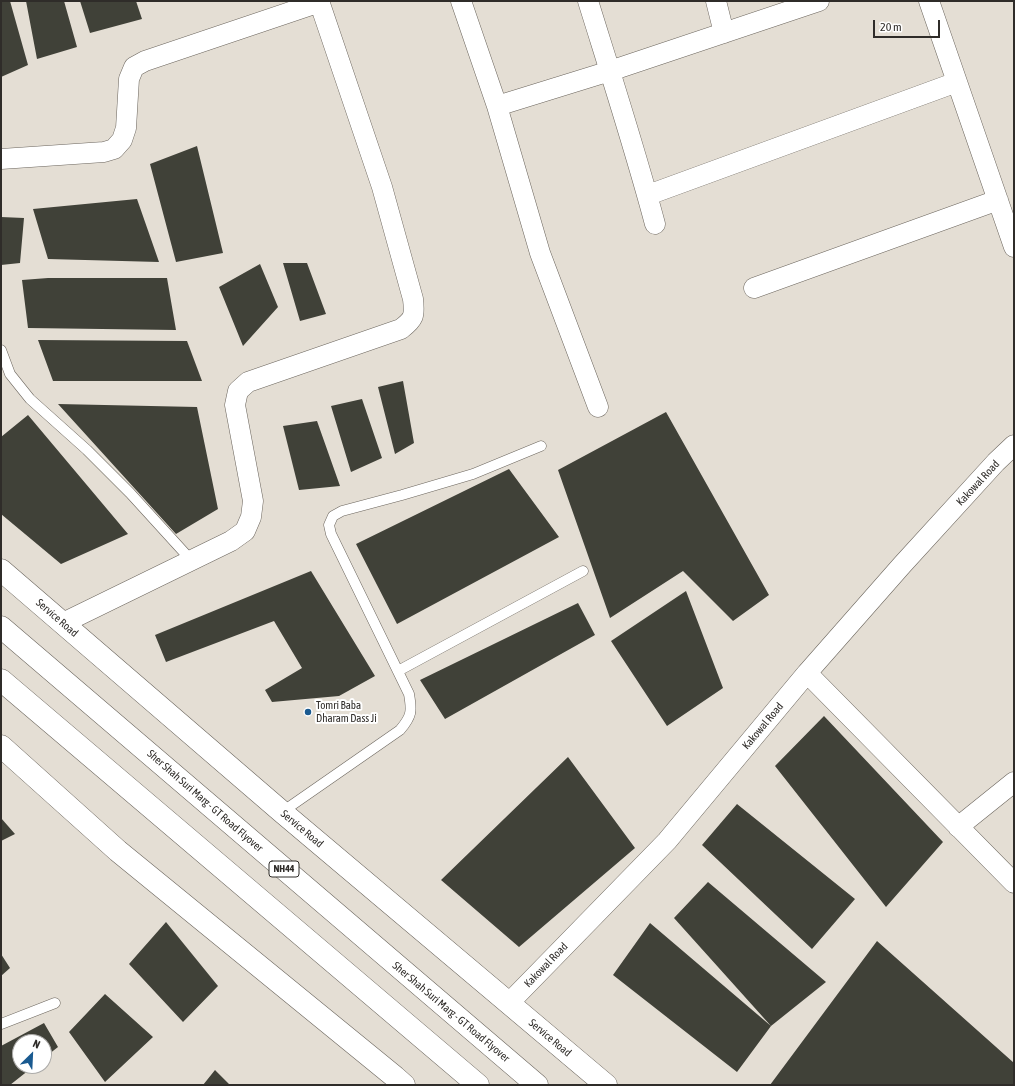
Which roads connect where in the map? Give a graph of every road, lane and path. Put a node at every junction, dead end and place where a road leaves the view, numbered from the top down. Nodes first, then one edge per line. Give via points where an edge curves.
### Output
1 (461, 1) edge
2 (588, 1) edge
3 (716, 1) edge
4 (819, 1) edge
5 (929, 1) edge
6 (319, 2) edge
7 (724, 33) junction
8 (610, 71) junction
9 (957, 82) junction
10 (497, 106) junction
11 (1, 159) edge
12 (648, 195) junction
13 (998, 200) junction
14 (655, 224) dead end
15 (1014, 247) edge
16 (754, 288) dead end
17 (1, 350) edge
18 (598, 407) dead end
19 (1014, 445) edge
20 (541, 446) dead end
21 (191, 560) junction
22 (1, 570) edge
23 (583, 571) dead end
24 (63, 623) junction
25 (1, 627) edge
26 (398, 671) junction
27 (807, 673) junction
28 (1, 680) edge
29 (1, 746) edge
30 (1014, 782) edge
31 (282, 812) junction
32 (958, 827) junction
33 (1014, 883) edge
34 (55, 1003) dead end
35 (509, 1003) junction
36 (1, 1024) edge
37 (396, 1082) edge
38 (478, 1085) edge
39 (537, 1085) edge
40 (606, 1085) edge

1 - 10 street
2 - 8 street
3 - 7 street
4 - 7 street
5 - 9 street
6 - 11 street via 145,61 134,67 129,79 126,128 122,140 114,149 104,152
6 - 21 street via 382,188 415,312 410,323 401,329 248,382 238,391 235,404 253,501 251,517 245,531 231,541
7 - 8 street
8 - 10 street
8 - 12 street
9 - 12 street
9 - 13 street
10 - 18 street via 540,253
12 - 14 street
13 - 15 street
13 - 16 street
17 - 21 lane via 10,374 30,399 130,493
19 - 27 street, Kakowal Road via 902,565
20 - 26 lane via 473,474 342,511 333,516 329,525 331,534
21 - 24 street
22 - 24 main road, Service Road
23 - 26 lane
24 - 31 main road, Service Road
25 - 39 main road, Sher Shah Suri Marg - GT Road Flyover / NH44
26 - 31 lane via 412,707 408,721 400,730
27 - 32 street
27 - 35 street, Kakowal Road via 667,841
28 - 38 main road
29 - 37 main road via 118,851
30 - 32 street
31 - 35 main road, Service Road
32 - 33 street
34 - 36 lane
35 - 40 main road, Service Road

